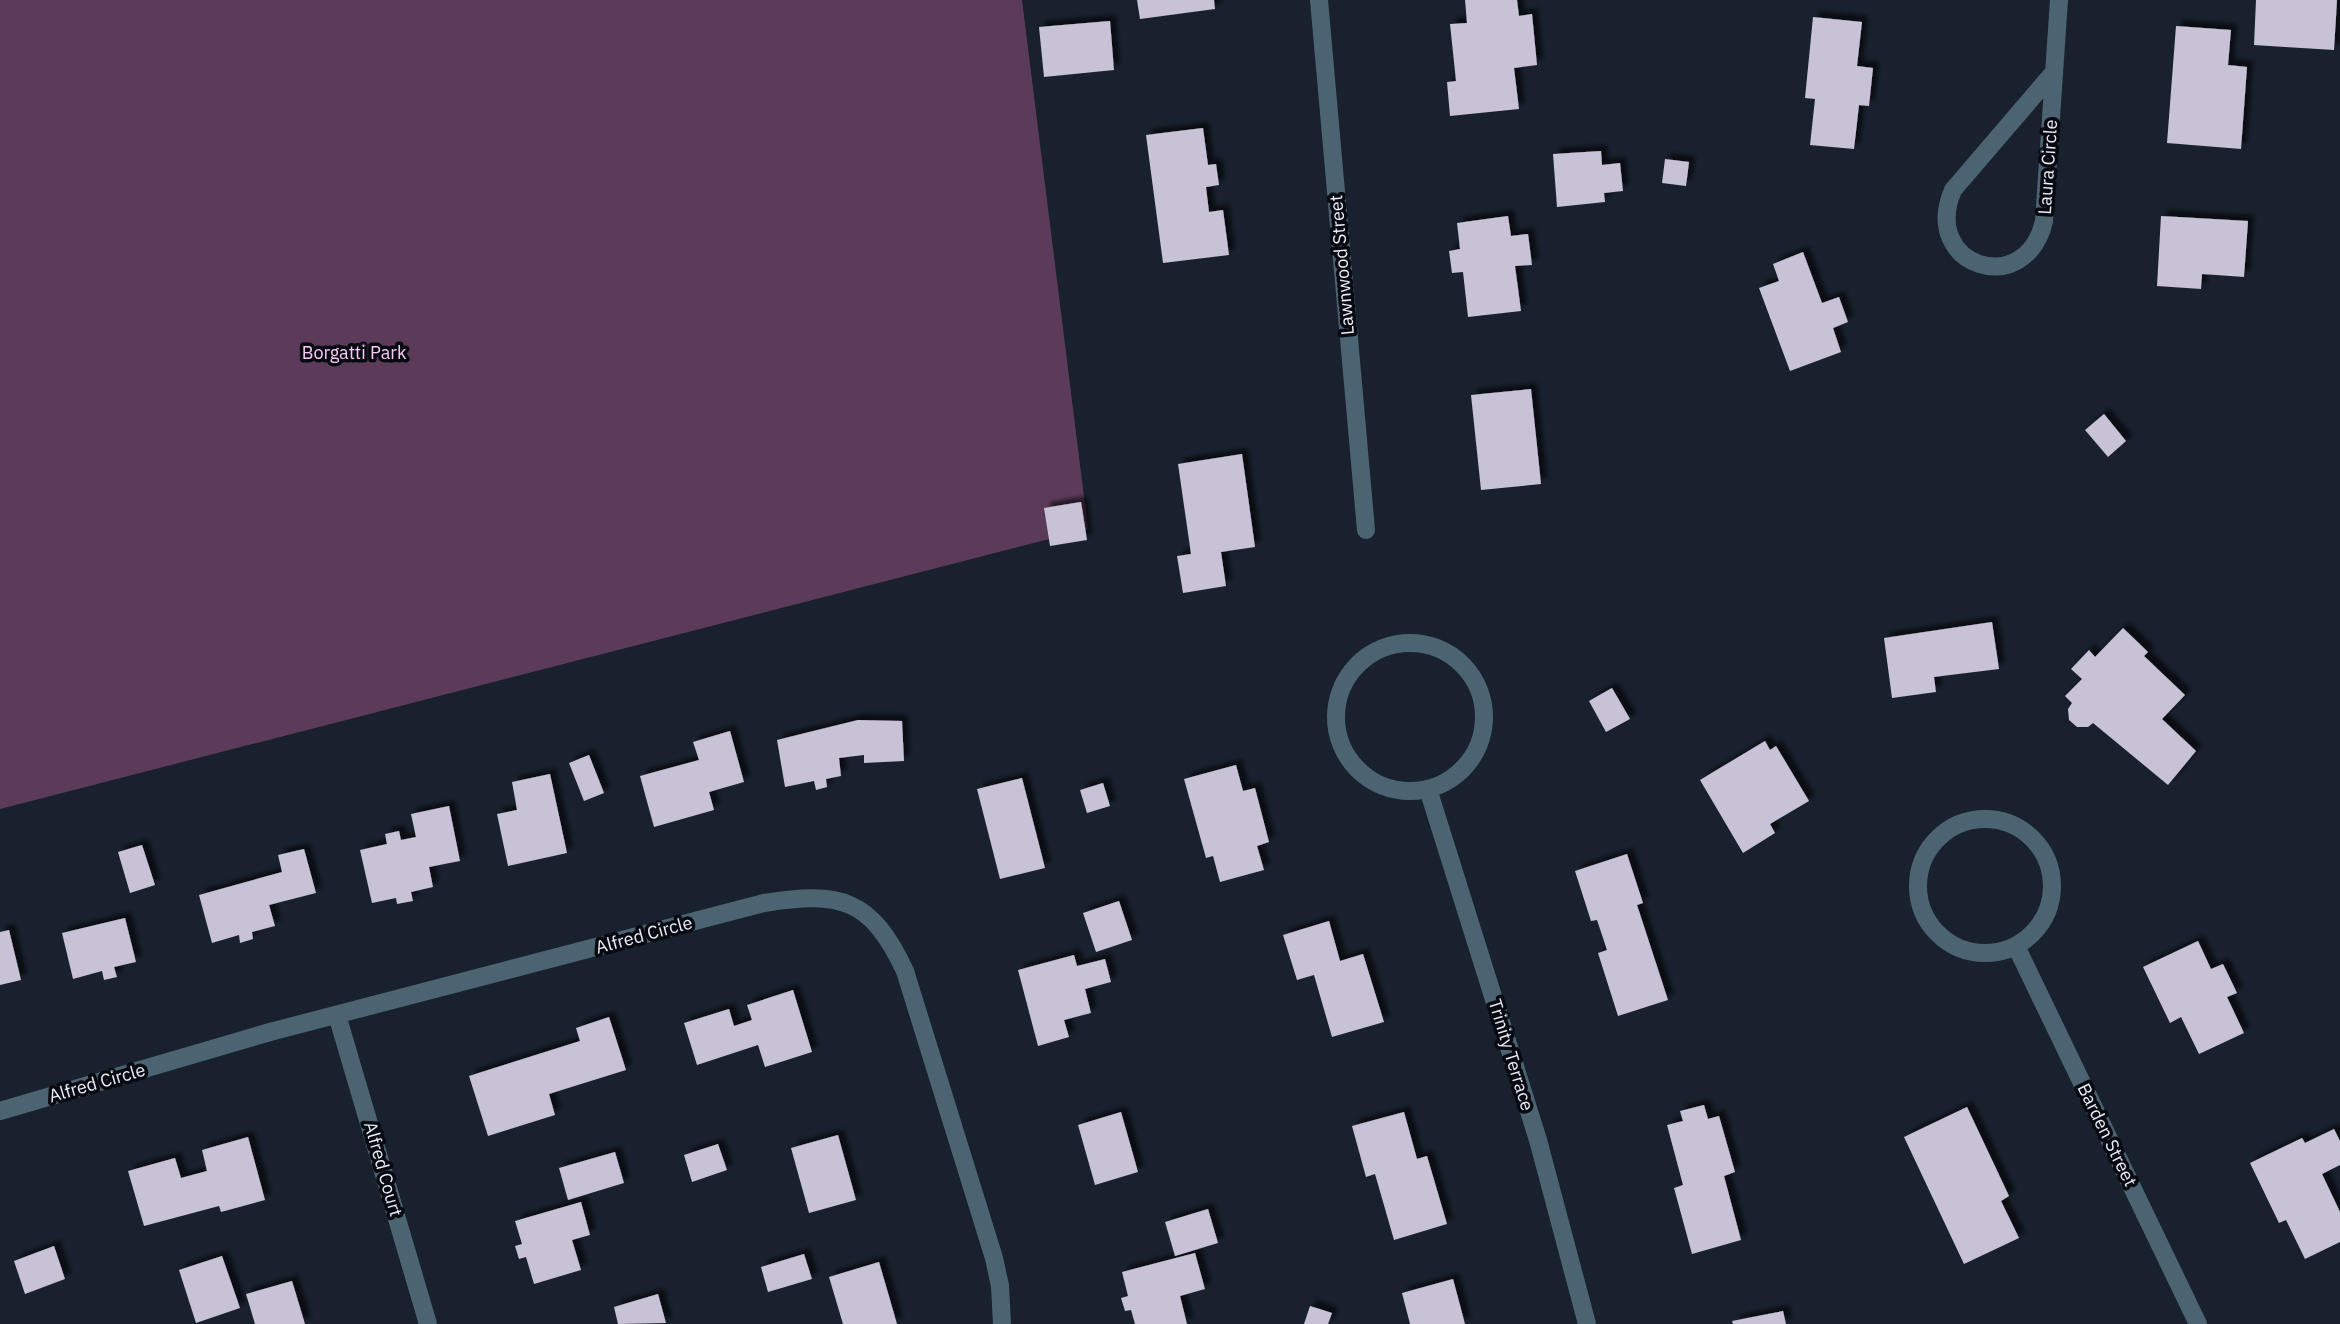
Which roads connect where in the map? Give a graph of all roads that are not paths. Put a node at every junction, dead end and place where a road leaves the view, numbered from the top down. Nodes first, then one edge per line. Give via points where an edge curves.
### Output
1 (1319, 0) edge
2 (2059, 0) edge
3 (2054, 72) junction
4 (1366, 530) dead end
5 (1428, 789) junction
6 (2016, 946) junction
7 (337, 1015) junction
8 (0, 1111) edge
9 (428, 1324) edge
10 (1002, 1324) edge
11 (1587, 1324) edge
12 (2198, 1324) edge

1 - 4 street, Lawnwood Street
2 - 3 street, Laura Circle
3 - 3 street, Laura Circle via 1953,190 1945,221 1954,244 1971,261 2003,267 2031,251 2040,237
5 - 5 street via 1454,778 1473,757 1483,724 1479,689 1464,666 1440,649 1414,643 1380,649 1353,669 1344,683 1338,699 1338,732 1352,763 1378,784 1394,790
5 - 11 street, Trinity Terrace via 1538,1140
6 - 6 street via 1994,953 1971,952 1932,929 1921,909 1920,864 1931,844 1948,829 1969,820 1991,818 2012,824 2044,852 2052,895 2033,934
6 - 12 street, Barden Street
7 - 8 street, Alfred Circle
7 - 9 street, Alfred Court
7 - 10 street, Alfred Circle via 764,903 817,897 840,900 873,919 905,971 994,1258

